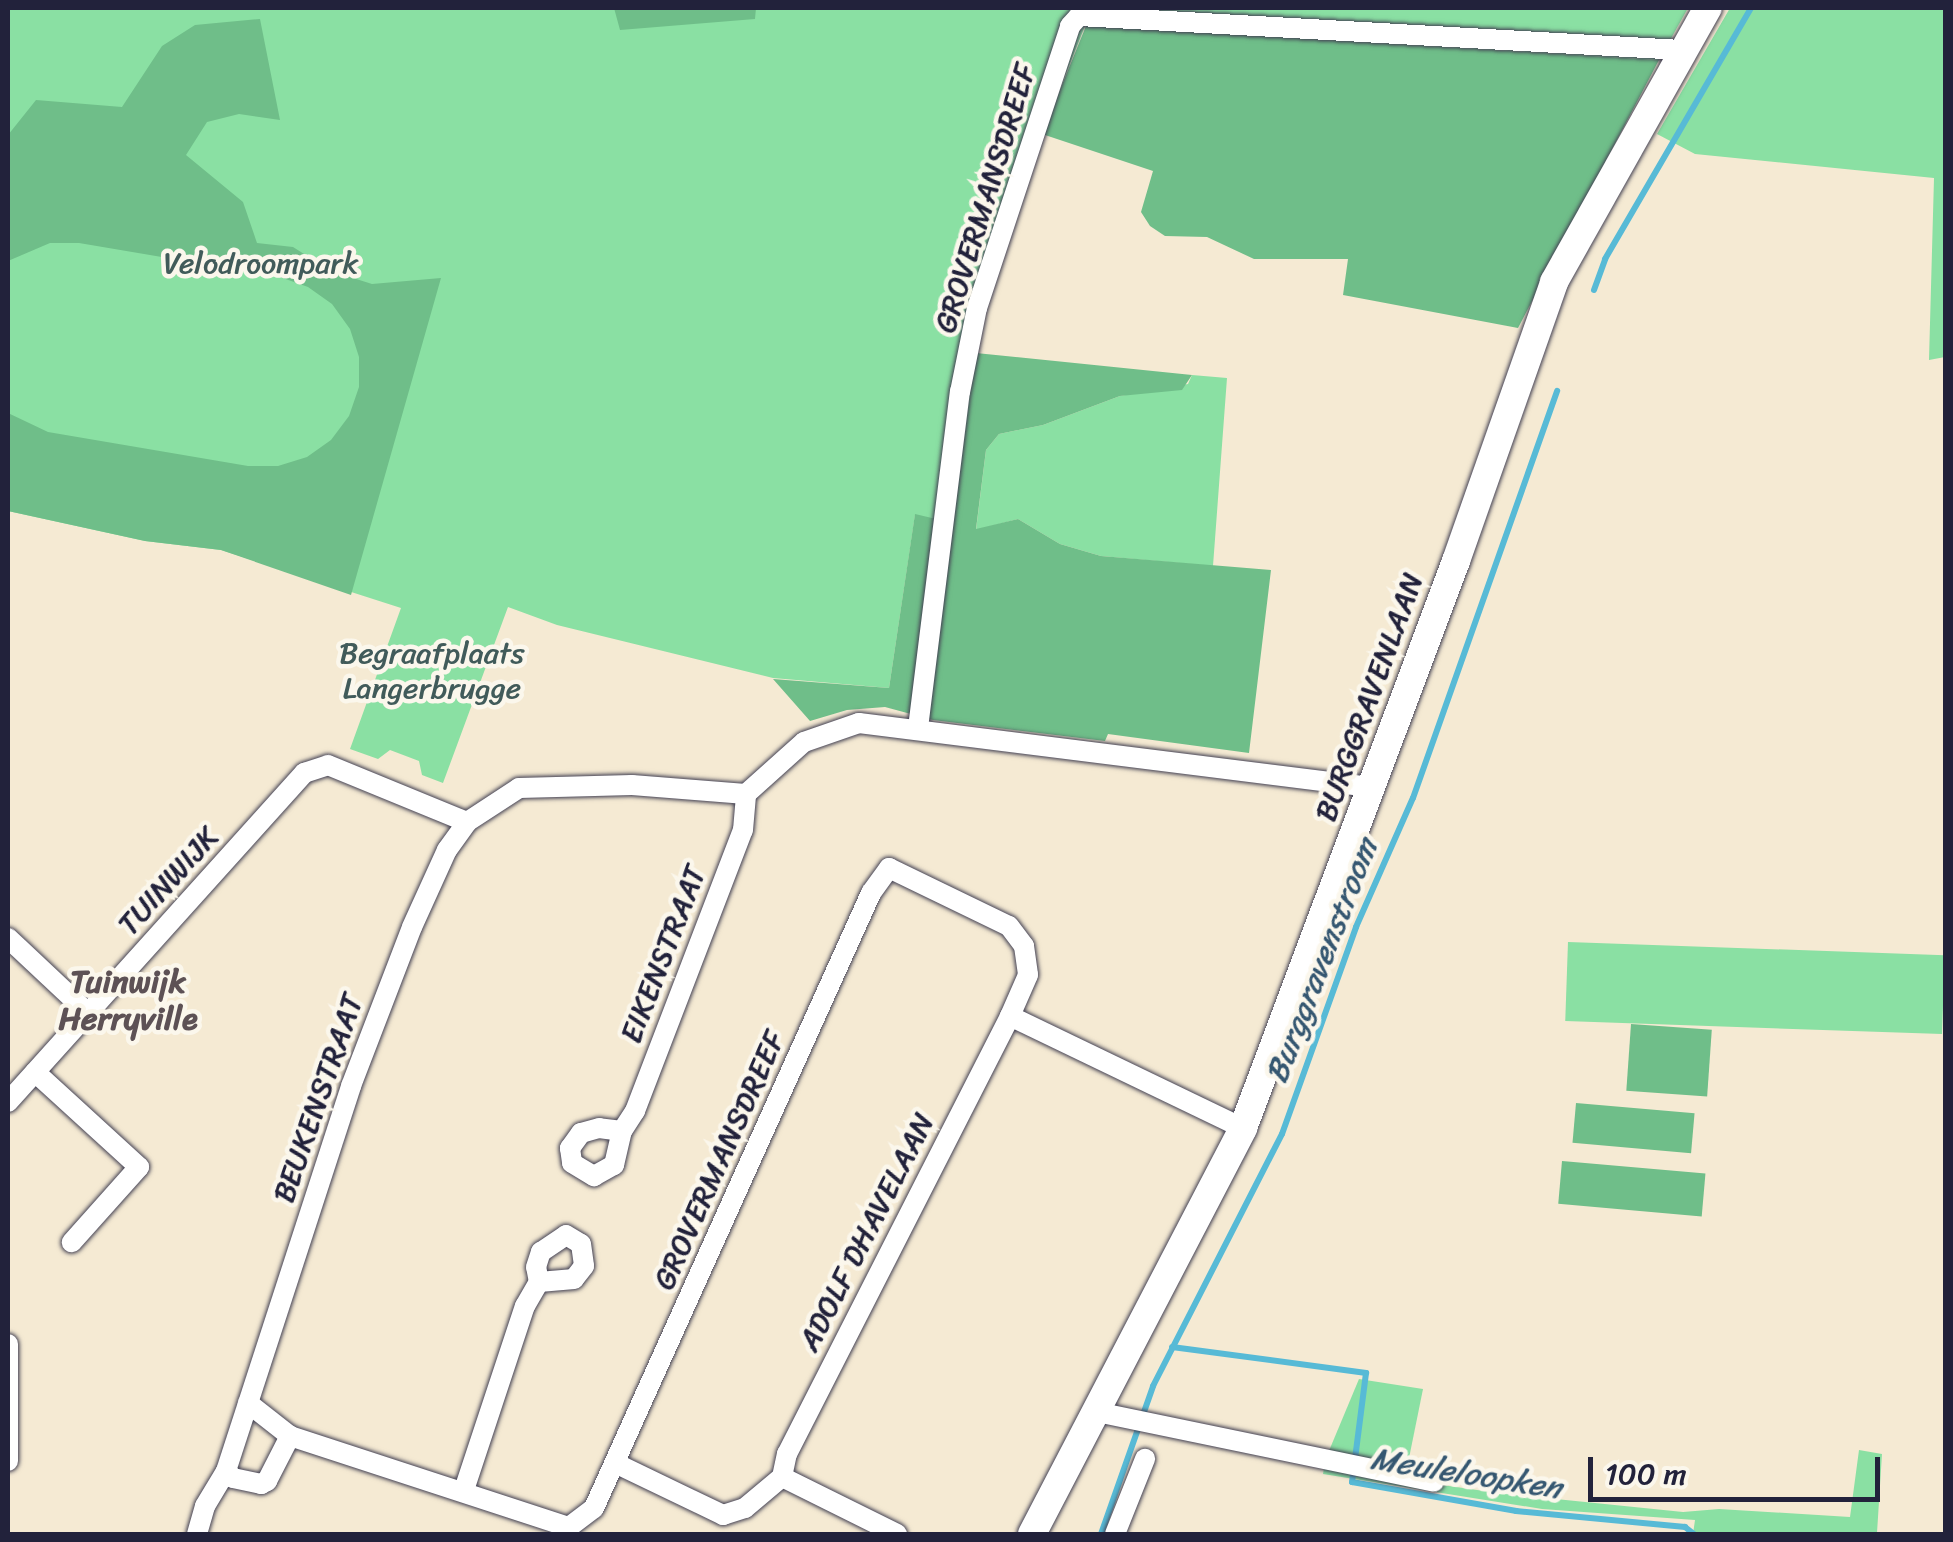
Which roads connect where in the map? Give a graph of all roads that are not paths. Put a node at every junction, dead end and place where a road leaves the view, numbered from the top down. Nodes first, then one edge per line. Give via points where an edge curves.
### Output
1 (1708, 8) edge
2 (1682, 50) junction
3 (918, 728) junction
4 (1370, 787) junction
5 (746, 794) junction
6 (467, 822) junction
7 (953, 898) joint
8 (8, 938) edge
9 (89, 1014) junction
10 (1010, 1016) junction
11 (35, 1072) junction
12 (8, 1102) edge
13 (1243, 1128) junction
14 (622, 1131) dead end
15 (72, 1242) dead end
16 (539, 1282) dead end
17 (8, 1344) edge
18 (248, 1403) junction
19 (1097, 1412) junction
20 (290, 1436) junction
21 (1145, 1459) dead end
22 (8, 1461) edge
23 (615, 1463) junction
24 (226, 1471) junction
25 (782, 1477) junction
26 (1434, 1482) dead end
27 (464, 1490) junction
28 (569, 1531) edge
29 (197, 1534) edge
30 (897, 1534) edge
31 (1032, 1534) edge
32 (1115, 1534) edge

1 - 2 main road, BURGGRAVENLAAN
2 - 3 street, GROVERMANSDREEF via 1079,16 1070,26 977,308 960,392
2 - 4 main road, BURGGRAVENLAAN via 1548,297
3 - 4 street
3 - 5 street via 858,723 824,732 784,757
4 - 13 main road, BURGGRAVENLAAN
5 - 6 street, BEUKENSTRAAT via 632,784 518,788
5 - 14 street, EIKENSTRAAT via 743,830
6 - 9 street, TUINWIJK via 328,765 304,773
6 - 18 street, BEUKENSTRAAT via 412,927 351,1086
7 - 10 street, ADOLF DHAVELAAN via 1009,926 1024,946 1028,976
7 - 23 street, GROVERMANSDREEF via 900,871 881,875
8 - 9 street
9 - 11 street, TUINWIJK
10 - 13 street
10 - 25 street, ADOLF DHAVELAAN via 787,1454
11 - 12 street, TUINWIJK
11 - 15 street via 139,1167
13 - 19 main road, BURGGRAVENLAAN
16 - 27 street via 525,1306
17 - 22 street
18 - 20 street
18 - 24 street, BEUKENSTRAAT
19 - 26 street
19 - 31 main road, BURGGRAVENLAAN
20 - 24 street via 268,1482
20 - 27 street
21 - 32 street
23 - 25 street via 723,1515 745,1508
23 - 28 street, GROVERMANSDREEF via 594,1508
24 - 29 street, BEUKENSTRAAT
25 - 30 street
27 - 28 street

